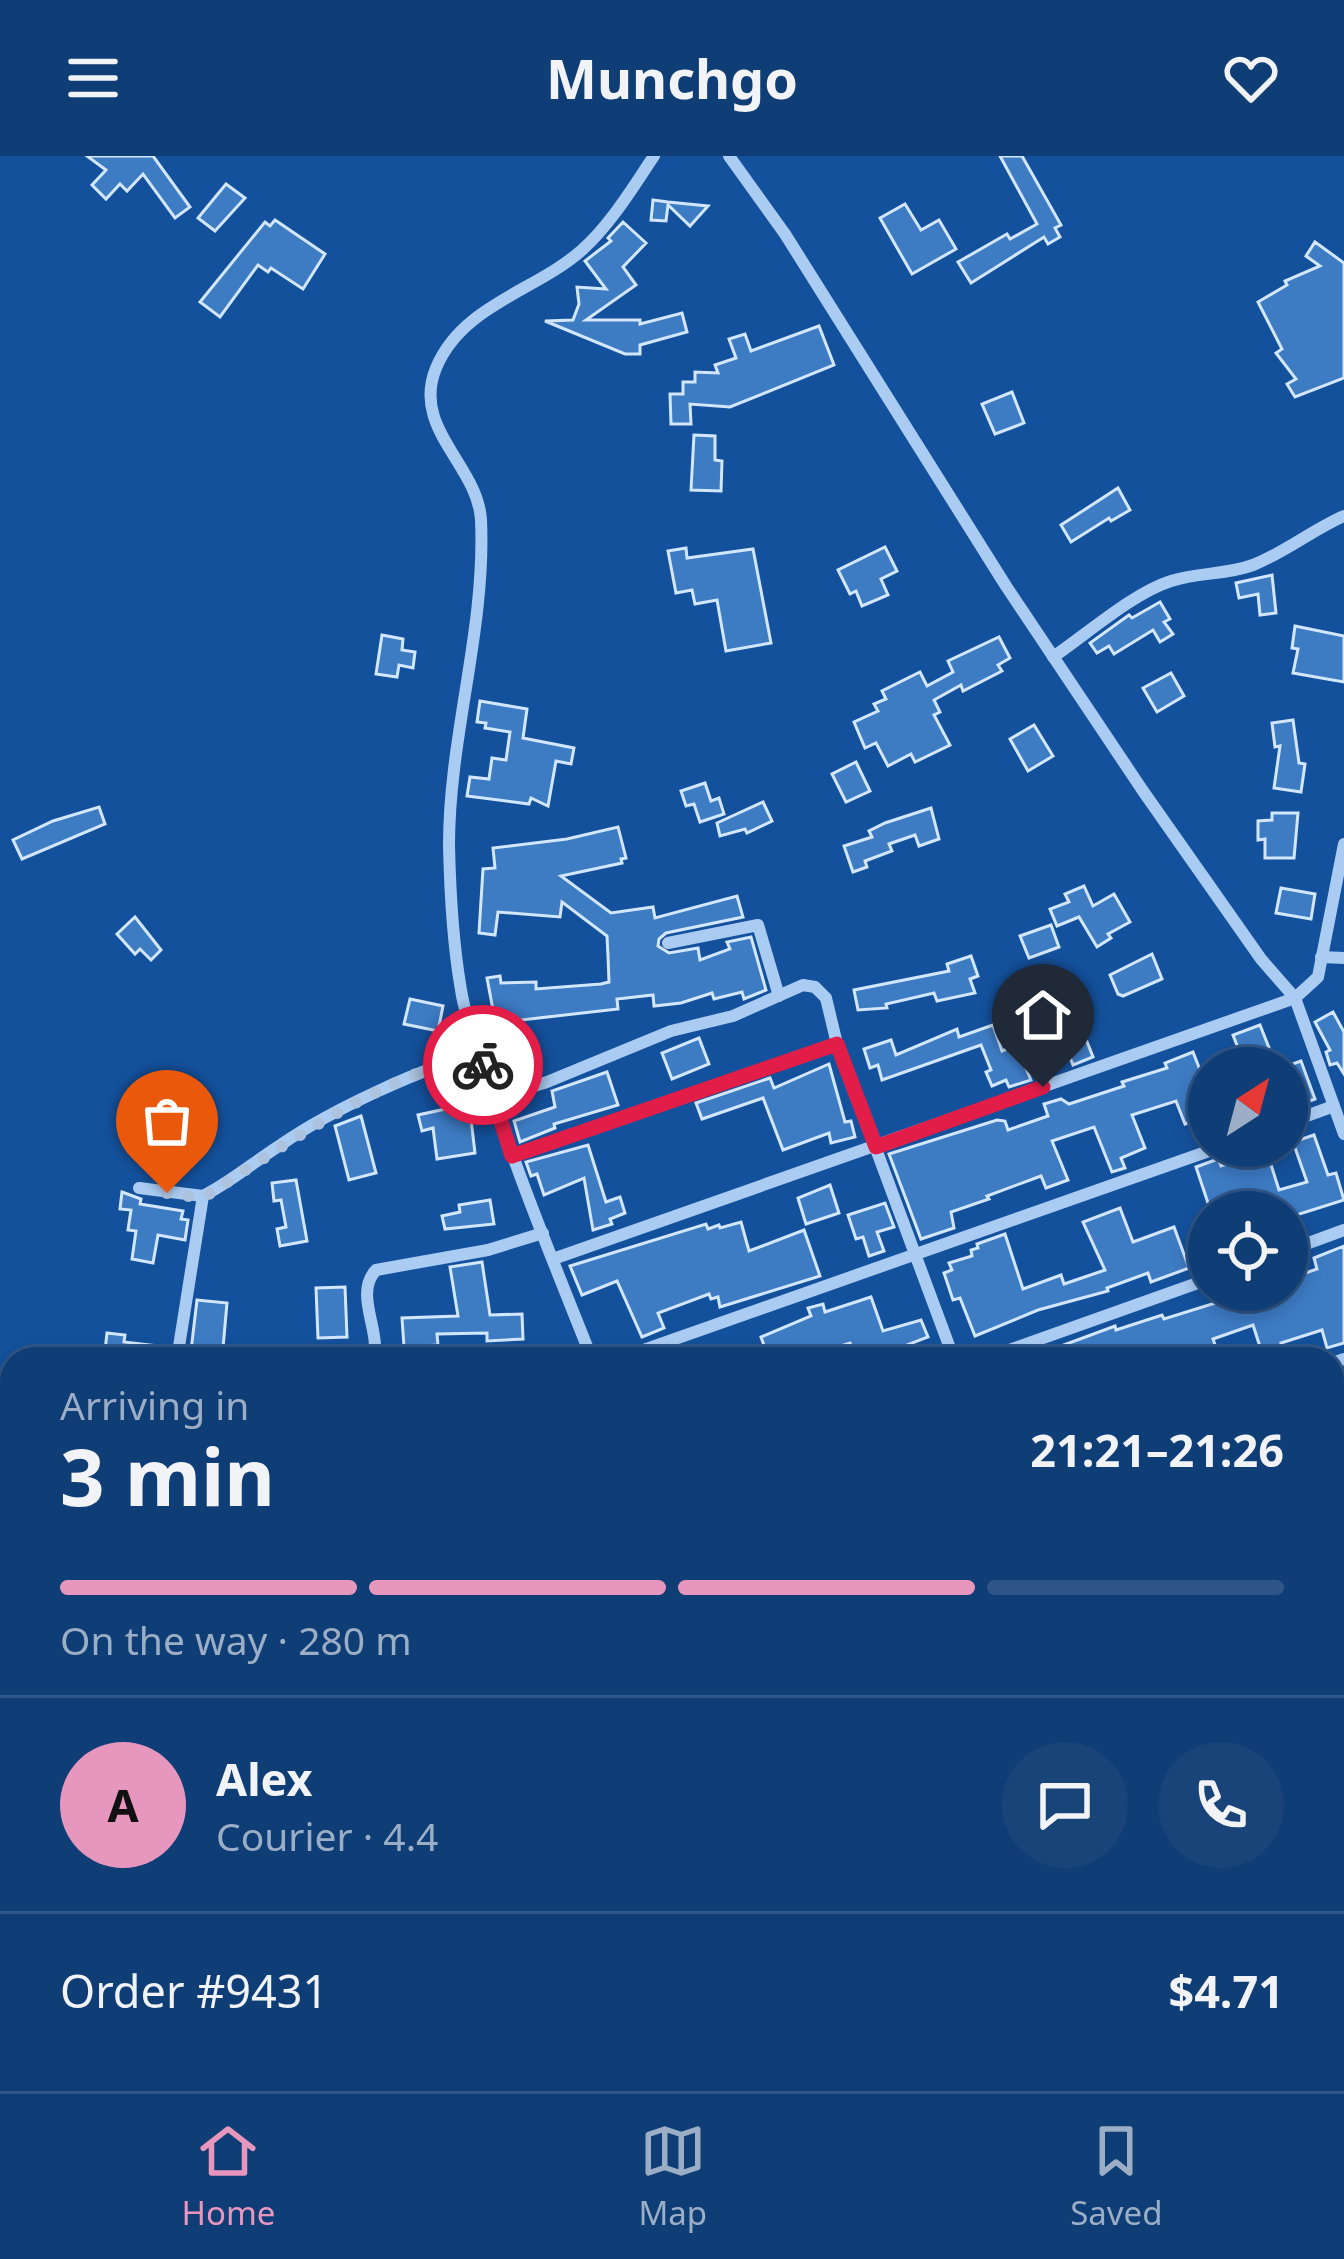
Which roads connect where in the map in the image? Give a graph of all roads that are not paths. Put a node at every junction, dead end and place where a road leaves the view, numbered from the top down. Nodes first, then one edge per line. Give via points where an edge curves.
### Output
1 (654, 156) edge
2 (729, 156) edge
3 (1344, 516) edge
4 (1053, 656) junction
5 (1344, 844) edge
6 (668, 944) dead end
7 (1321, 957) junction
8 (1344, 958) edge
9 (779, 996) junction
10 (1294, 998) junction
11 (837, 1044) junction
12 (480, 1054) junction
13 (493, 1099) junction
14 (1334, 1106) junction
15 (1308, 1115) edge
16 (1344, 1134) edge
17 (876, 1147) junction
18 (512, 1156) junction
19 (1188, 1158) edge
20 (139, 1188) dead end
21 (203, 1196) junction
22 (1344, 1230) edge
23 (543, 1233) junction
24 (1308, 1243) edge
25 (914, 1256) junction
26 (553, 1259) junction
27 (1188, 1286) edge
28 (179, 1347) edge
29 (373, 1347) edge
30 (587, 1347) edge
31 (652, 1347) edge
32 (949, 1347) edge
33 (1018, 1347) edge

1 - 12 street via 583,249 499,299 461,333 436,367 431,390 436,428 481,512 482,578 449,844 461,992
2 - 4 street
3 - 4 street via 1259,562 1167,582
4 - 10 street
5 - 7 street
6 - 9 street via 758,925
7 - 8 street
7 - 10 street via 1318,977
9 - 11 street via 815,987 826,998
9 - 13 street
10 - 14 street
10 - 17 street
11 - 17 street
11 - 18 street
12 - 13 street
12 - 21 street via 444,1062 351,1106
13 - 18 street
14 - 15 street
14 - 16 street
17 - 25 street
17 - 26 street
18 - 23 street
19 - 25 street
20 - 21 street
21 - 28 street
22 - 24 street
23 - 26 street
23 - 29 street via 376,1270 366,1289
25 - 31 street
25 - 32 street
26 - 30 street
27 - 33 street

